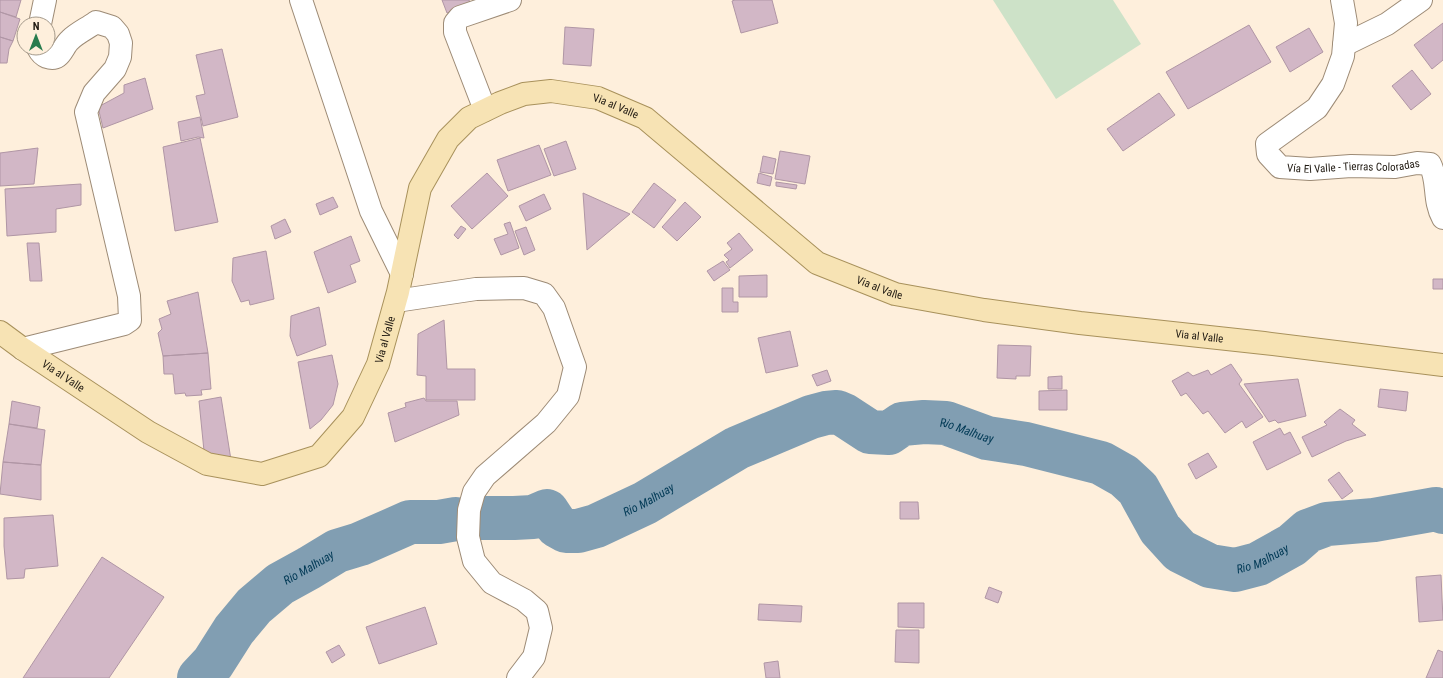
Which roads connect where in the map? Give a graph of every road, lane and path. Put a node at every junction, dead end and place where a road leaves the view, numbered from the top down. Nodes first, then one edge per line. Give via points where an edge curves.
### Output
1 (44, 0) edge
2 (301, 0) edge
3 (510, 0) edge
4 (1342, 0) edge
5 (1421, 0) edge
6 (41, 16) edge
7 (1344, 45) junction
8 (44, 56) edge
9 (485, 110) junction
10 (1443, 218) edge
11 (402, 274) junction
12 (396, 301) junction
13 (0, 332) edge
14 (23, 349) junction
15 (1443, 365) edge
16 (518, 678) edge

1 - 6 street
2 - 11 street via 371,210
3 - 9 street via 460,17 455,23 455,32
4 - 7 street, Vía El Valle - Tierras Coloradas via 1346,23
5 - 7 street via 1387,24
7 - 10 street, Vía El Valle - Tierras Coloradas via 1343,56 1332,84 1317,108 1267,144 1268,154 1280,167 1310,169 1430,164 1435,174 1436,199
8 - 14 street via 56,57 62,53 69,40 96,22 112,28 118,34 121,43 120,57 115,69 94,93 86,112 129,296 130,320 124,324
9 - 11 main road, Via al Valle via 469,118 448,139 420,188
9 - 15 main road, Via al Valle via 524,94 551,91 598,98 645,118 816,263 895,294 984,310 1080,323
11 - 12 main road, Via al Valle
12 - 14 main road, Via al Valle via 378,364 352,417 319,456 262,474 207,464 148,432
12 - 16 street via 476,289 524,288 544,294 554,308 575,367 568,396 546,423 485,476 474,492 469,510 468,538 474,561 492,583 524,600 537,611 542,628 534,657
13 - 14 main road, Via al Valle

